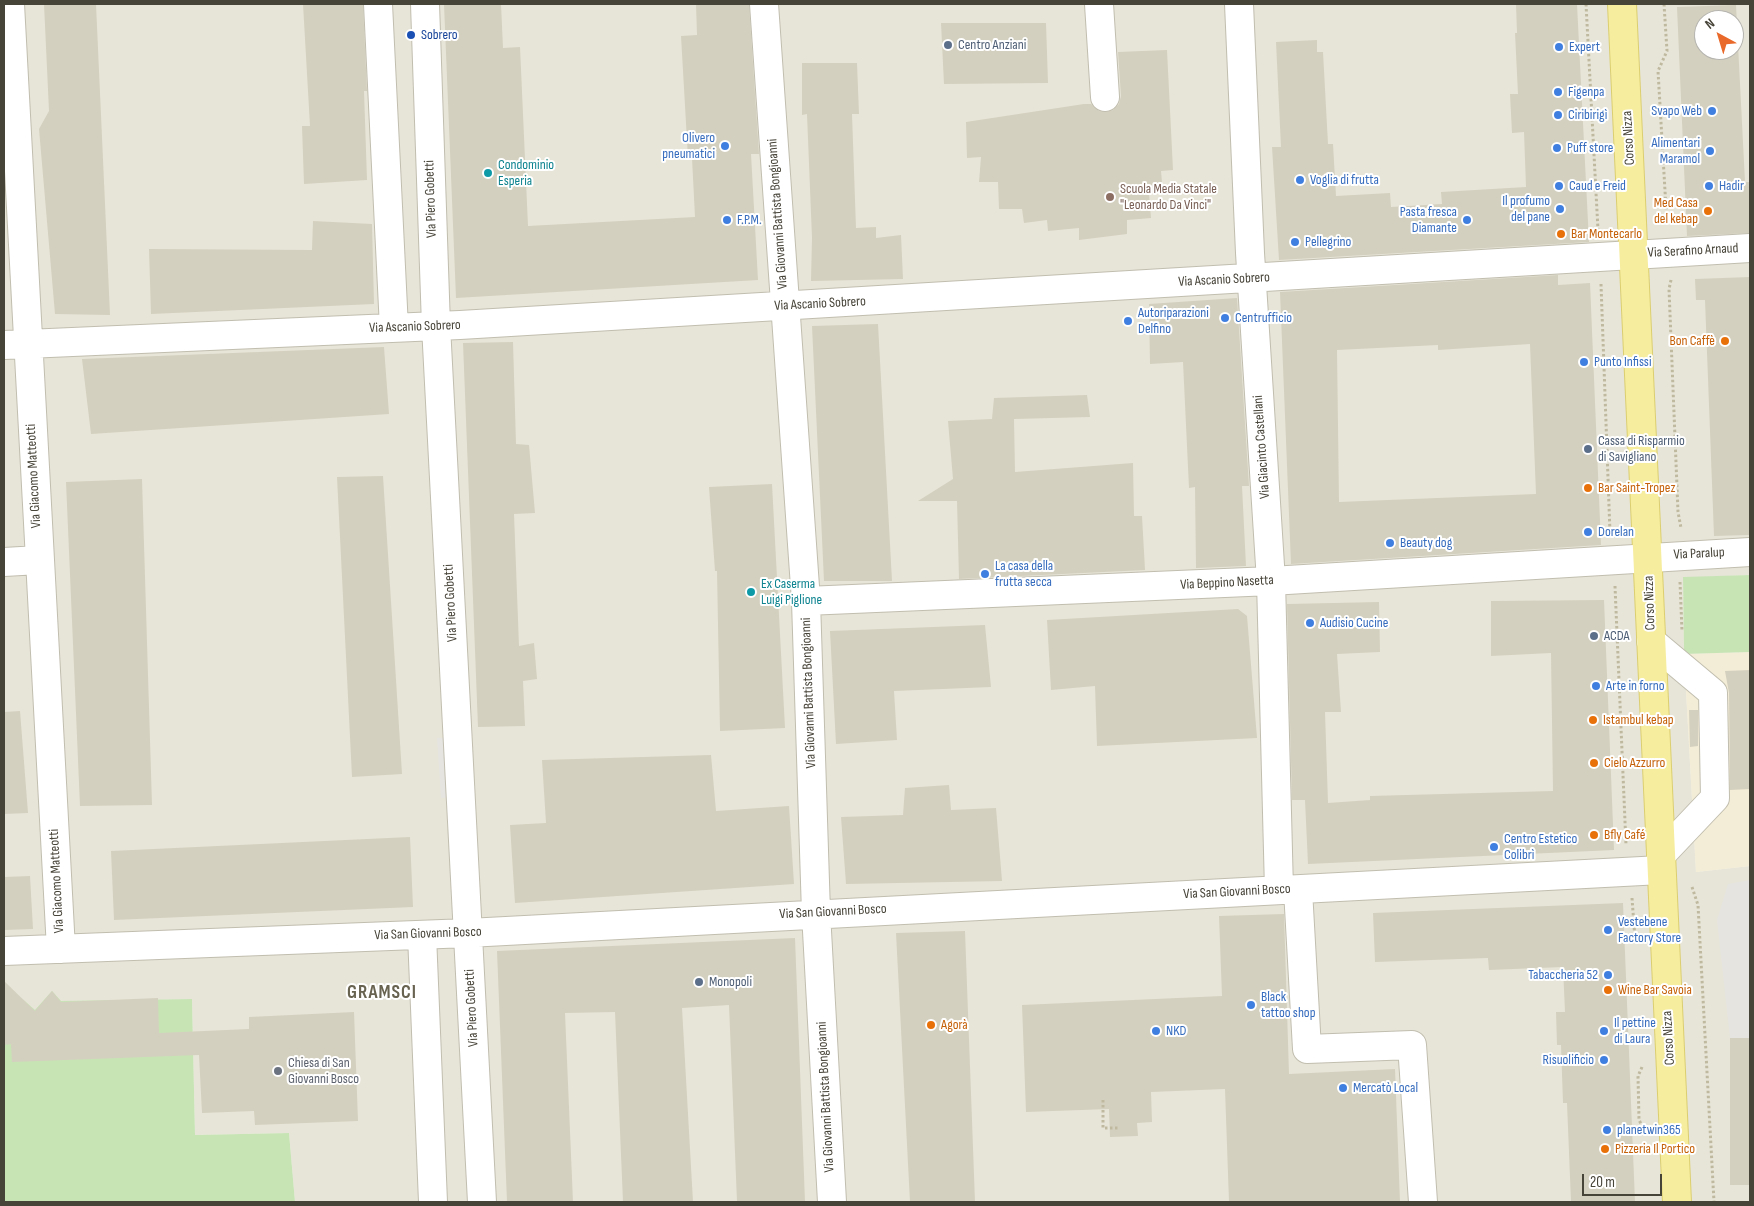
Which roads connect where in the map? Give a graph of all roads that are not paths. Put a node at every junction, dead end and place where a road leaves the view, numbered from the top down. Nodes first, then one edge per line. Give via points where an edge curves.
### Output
1 (10, 4) edge
2 (378, 4) edge
3 (425, 4) edge
4 (764, 4) edge
5 (1099, 4) edge
6 (1239, 4) edge
7 (1622, 4) edge
8 (1105, 97) dead end
9 (1750, 248) edge
10 (1635, 254) junction
11 (1252, 278) junction
12 (784, 306) junction
13 (436, 326) junction
14 (394, 328) junction
15 (15, 344) edge
16 (1750, 552) edge
17 (1648, 557) junction
18 (39, 560) junction
19 (4, 562) edge
20 (1271, 581) junction
21 (806, 601) junction
22 (1651, 641) junction
23 (1661, 863) junction
24 (1288, 890) junction
25 (816, 913) junction
26 (468, 933) junction
27 (422, 934) junction
28 (61, 949) junction
29 (4, 951) edge
30 (432, 1202) edge
31 (482, 1202) edge
32 (832, 1202) edge
33 (1423, 1202) edge
34 (1677, 1202) edge

1 - 15 street, Via Giacomo Matteotti
2 - 14 street
3 - 13 street, Via Piero Gobetti
4 - 12 street, Via Giovanni Battista Bongioanni
5 - 8 street
6 - 11 street, Via Giacinto Castellani
7 - 10 main road, Corso Nizza
9 - 10 street, Via Serafino Arnaud
10 - 11 street, Via Ascanio Sobrero
10 - 17 main road, Corso Nizza
11 - 12 street, Via Ascanio Sobrero
11 - 20 street, Via Giacinto Castellani
12 - 13 street, Via Ascanio Sobrero
12 - 21 street, Via Giovanni Battista Bongioanni
13 - 14 street, Via Ascanio Sobrero
13 - 26 street, Via Piero Gobetti
14 - 15 street, Via Ascanio Sobrero
15 - 18 street, Via Giacomo Matteotti
16 - 17 street, Via Paralup
17 - 20 street, Via Beppino Nasetta
17 - 22 main road, Corso Nizza
18 - 19 street
18 - 28 street, Via Giacomo Matteotti
20 - 21 street, Via Beppino Nasetta
20 - 24 street, Via Giacinto Castellani
21 - 25 street, Via Giovanni Battista Bongioanni
22 - 23 main road, Corso Nizza
22 - 23 street via 1713,693 1715,798
23 - 24 street, Via San Giovanni Bosco via 1628,873
23 - 34 main road, Corso Nizza
24 - 25 street, Via San Giovanni Bosco
24 - 33 street, Via Giacinto Castellani via 1307,1049 1412,1045
25 - 26 street, Via San Giovanni Bosco
25 - 32 street, Via Giovanni Battista Bongioanni
26 - 27 street, Via San Giovanni Bosco
26 - 31 street, Via Piero Gobetti
27 - 28 street, Via San Giovanni Bosco
27 - 30 street
28 - 29 street, Via San Giovanni Bosco

